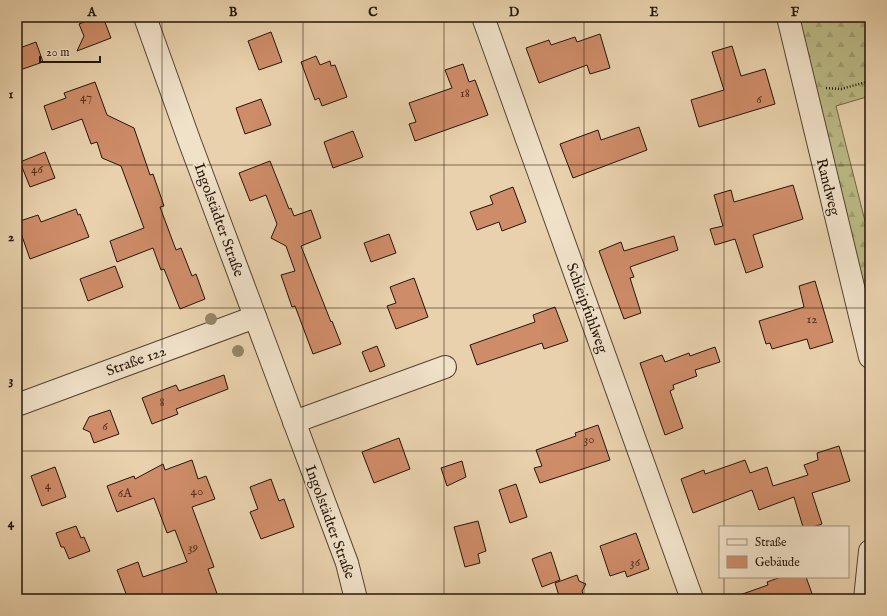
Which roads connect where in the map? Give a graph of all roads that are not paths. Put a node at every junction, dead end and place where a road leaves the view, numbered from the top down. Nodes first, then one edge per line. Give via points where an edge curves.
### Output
1 (145, 17) edge
2 (483, 17) edge
3 (788, 17) edge
4 (255, 317) junction
5 (870, 357) edge
6 (445, 367) dead end
7 (17, 405) edge
8 (294, 422) junction
9 (870, 551) edge
10 (356, 599) edge
11 (692, 599) edge
12 (865, 599) edge

1 - 4 street, Ingolstädter Straße
2 - 11 street, Schleipfuhlweg
3 - 5 street, Randweg
4 - 7 street, Straße 122
4 - 8 street, Ingolstädter Straße
6 - 8 street
8 - 10 street, Ingolstädter Straße via 347,563
9 - 12 street

